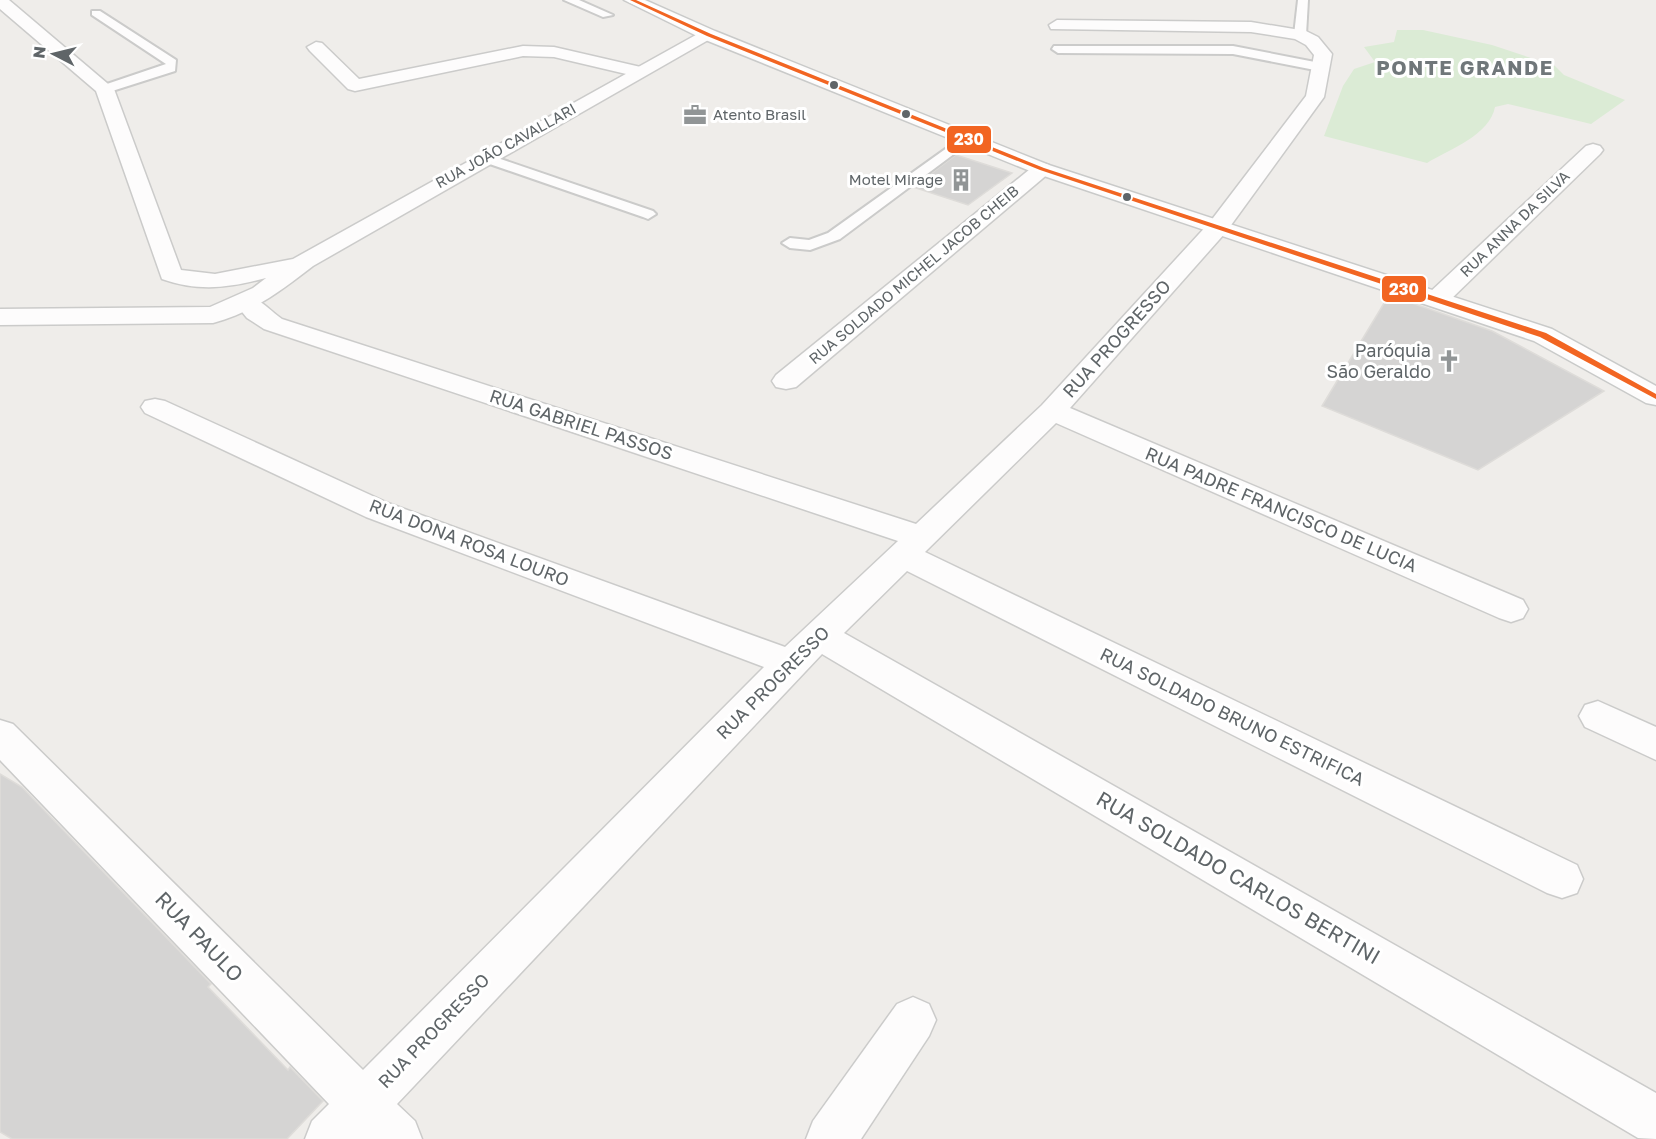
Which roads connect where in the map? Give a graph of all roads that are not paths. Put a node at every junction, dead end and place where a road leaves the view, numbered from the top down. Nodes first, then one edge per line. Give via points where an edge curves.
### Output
1 (569, 0) edge
2 (632, 0) edge
3 (1303, 0) edge
4 (0, 1) edge
5 (96, 13) dead end
6 (607, 15) dead end
7 (1057, 25) dead end
8 (709, 35) junction
9 (1300, 35) junction
10 (316, 47) dead end
11 (1058, 48) dead end
12 (1320, 68) junction
13 (639, 72) junction
14 (105, 89) junction
15 (965, 139) junction
16 (1593, 150) dead end
17 (486, 158) junction
18 (1042, 169) junction
19 (648, 214) dead end
20 (1218, 227) junction
21 (790, 243) dead end
22 (305, 261) junction
23 (171, 274) junction
24 (220, 282) junction
25 (1438, 298) junction
26 (246, 302) junction
27 (103, 315) junction
28 (0, 317) edge
29 (197, 317) junction
30 (786, 381) dead end
31 (1656, 397) edge
32 (155, 407) dead end
33 (1052, 411) junction
34 (913, 546) junction
35 (1511, 609) dead end
36 (805, 649) junction
37 (1598, 716) dead end
38 (0, 735) edge
39 (1656, 744) edge
40 (1562, 879) dead end
41 (913, 1020) dead end
42 (363, 1104) junction
43 (1656, 1120) edge
44 (330, 1139) edge
45 (397, 1139) edge
46 (831, 1139) edge

1 - 6 lane
2 - 8 street
3 - 9 lane
4 - 14 street
5 - 14 lane via 172,63 171,68 159,73
7 - 9 street via 1221,25
8 - 13 street, RUA JOÃO CAVALLARI
8 - 15 street
9 - 12 street via 1312,41 1323,54
10 - 13 street via 360,92 523,51 554,52
11 - 12 lane via 1233,50
12 - 20 street, RUA PROGRESSO via 1315,97
13 - 17 street, RUA JOÃO CAVALLARI
14 - 23 street
15 - 18 street
15 - 21 lane via 834,236 810,245
16 - 25 street, RUA ANNA DA SILVA
17 - 19 lane
17 - 22 street, RUA JOÃO CAVALLARI
18 - 20 street
18 - 30 street, RUA SOLDADO MICHEL JACOB CHEIB
20 - 25 street
20 - 33 street, RUA PROGRESSO
22 - 24 street, RUA JOÃO CAVALLARI
22 - 26 street, RUA JOÃO CAVALLARI
23 - 24 street, RUA JOÃO CAVALLARI via 193,283
23 - 27 street via 151,299
24 - 29 street via 202,298
25 - 31 street via 1543,335
26 - 29 street, RUA JOÃO CAVALLARI
26 - 34 street, RUA GABRIEL PASSOS via 273,324
27 - 28 street, RUA JOÃO CAVALLARI
27 - 29 street, RUA JOÃO CAVALLARI
32 - 36 street, RUA DONA ROSA LOURO via 378,510
33 - 34 street, RUA PROGRESSO
33 - 35 street, RUA PADRE FRANCISCO DE LUCIA
34 - 36 street, RUA PROGRESSO
34 - 40 street, RUA SOLDADO BRUNO ESTRIFICA
36 - 42 street, RUA PROGRESSO
36 - 43 street, RUA SOLDADO CARLOS BERTINI
37 - 39 street
38 - 42 street, RUA PAULO
41 - 46 street
42 - 44 street, RUA PROGRESSO
42 - 45 street, RUA PAULO

